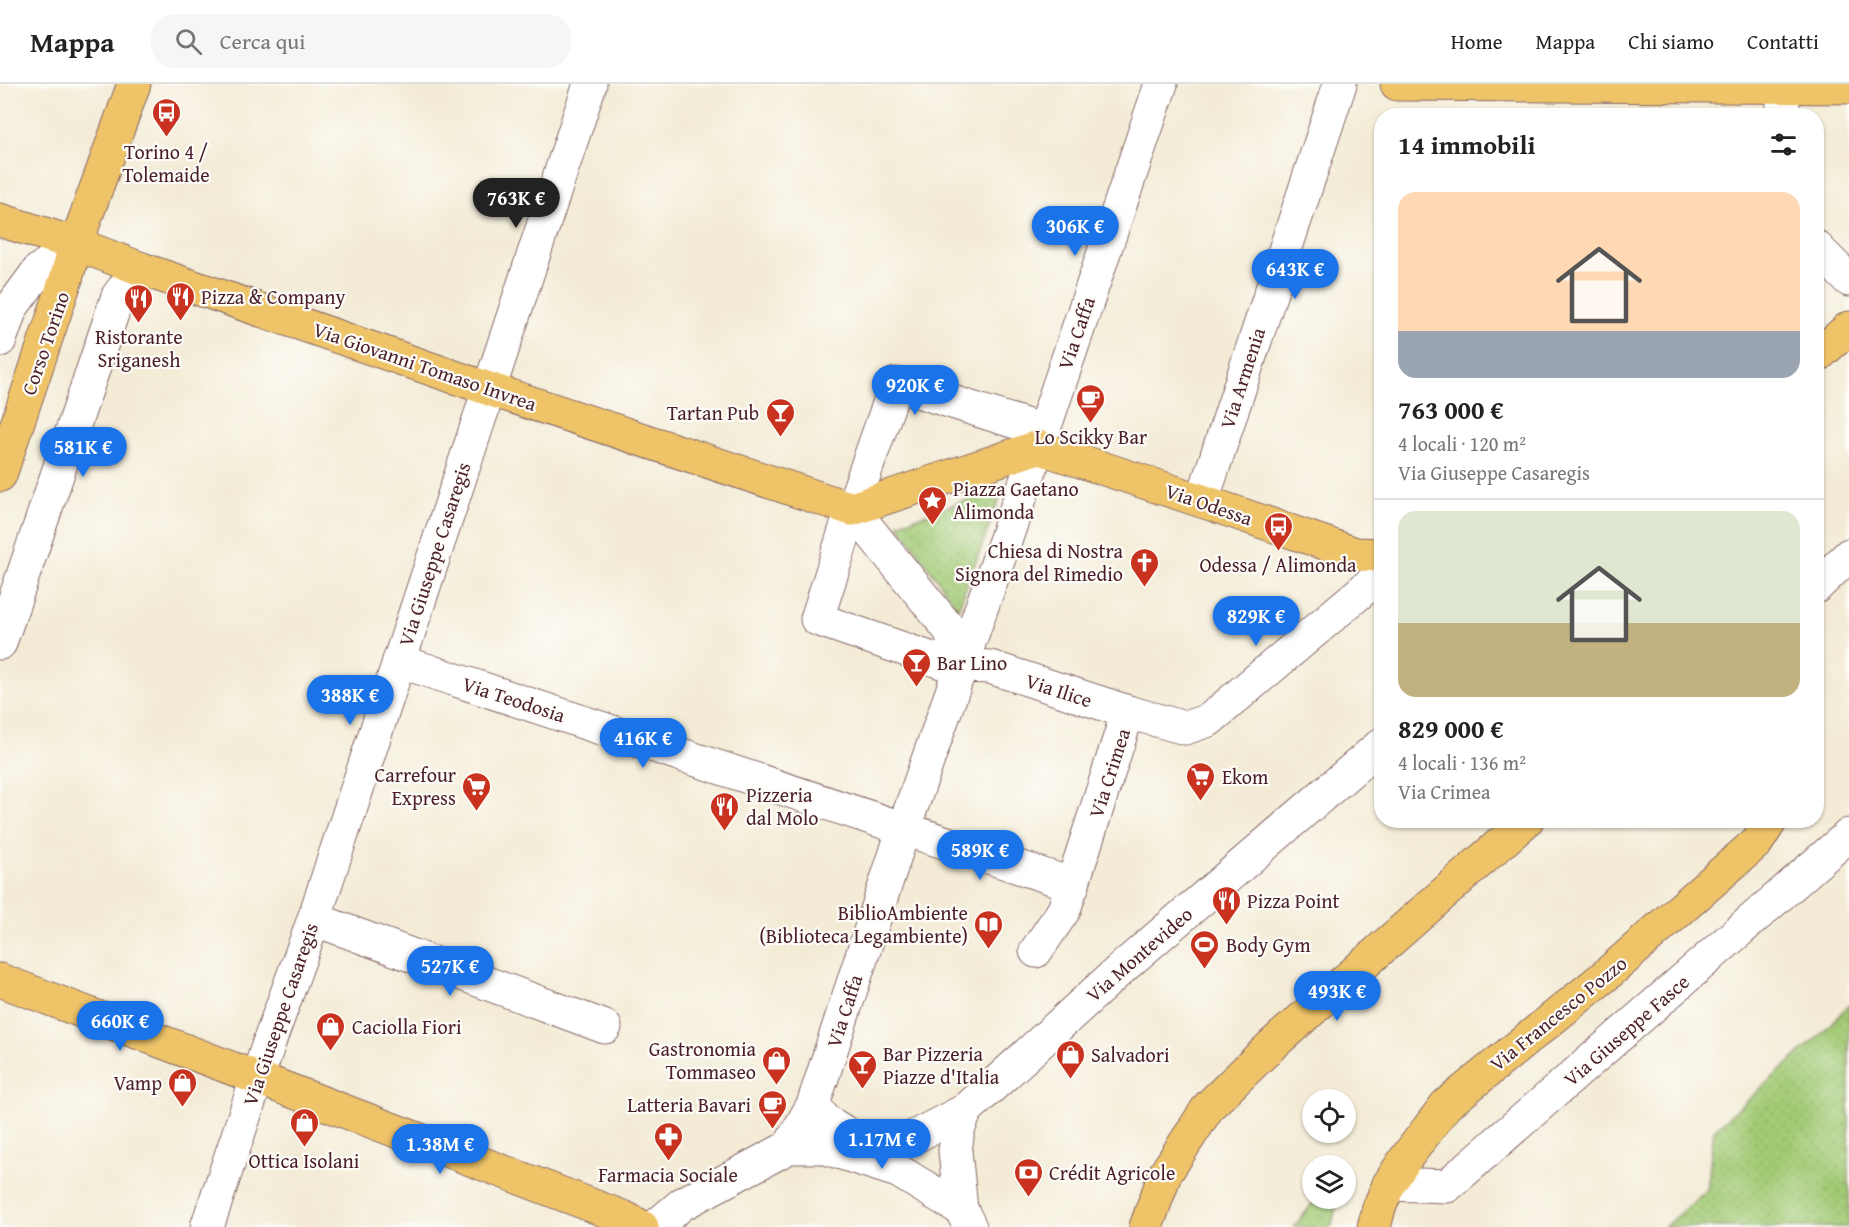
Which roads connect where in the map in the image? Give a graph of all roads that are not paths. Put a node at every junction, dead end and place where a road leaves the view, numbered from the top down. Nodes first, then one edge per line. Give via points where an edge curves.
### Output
1 (134, 84) edge
2 (590, 84) edge
3 (1161, 84) edge
4 (1340, 84) edge
5 (1397, 84) edge
6 (1849, 87) edge
7 (1783, 101) edge
8 (0, 220) edge
9 (76, 244) junction
10 (1824, 255) edge
11 (139, 268) junction
12 (1849, 280) edge
13 (1849, 328) edge
14 (0, 340) edge
15 (1824, 350) edge
16 (489, 389) junction
17 (1038, 447) junction
18 (0, 475) edge
19 (1202, 501) junction
20 (852, 509) junction
21 (1374, 555) edge
22 (1849, 555) edge
23 (1824, 579) edge
24 (1374, 581) edge
25 (0, 643) edge
26 (399, 661) junction
27 (975, 667) junction
28 (1128, 712) junction
29 (1374, 751) edge
30 (904, 828) junction
31 (1518, 828) edge
32 (1766, 828) edge
33 (1849, 835) edge
34 (1072, 885) junction
35 (314, 919) junction
36 (1036, 951) dead end
37 (0, 980) edge
38 (605, 1027) dead end
39 (258, 1078) junction
40 (813, 1105) junction
41 (966, 1110) junction
42 (789, 1147) junction
43 (1389, 1184) junction
44 (966, 1218) edge
45 (207, 1227) edge
46 (642, 1227) edge
47 (655, 1227) edge
48 (1146, 1227) edge
49 (1374, 1227) edge

1 - 9 main road, Corso Torino
2 - 16 street, Via Giuseppe Casaregis
3 - 17 street, Via Caffa
4 - 19 street, Via Armenia
5 - 7 main road
6 - 7 main road
8 - 9 main road, Via Giovanni Tomaso Invrea
9 - 11 main road, Via Giovanni Tomaso Invrea
9 - 14 street, Corso Torino via 39,270 11,308
9 - 18 main road, Corso Torino
10 - 12 street
11 - 16 main road, Via Giovanni Tomaso Invrea
11 - 25 street via 118,296
13 - 15 main road
16 - 20 main road, Via Giovanni Tomaso Invrea
16 - 26 street, Via Giuseppe Casaregis
17 - 19 main road, Via Odessa
17 - 20 main road
17 - 20 street via 1028,426 897,384
17 - 27 street
19 - 21 main road, Via Odessa via 1356,554
20 - 27 street via 950,630
20 - 27 street via 817,619 941,662
22 - 23 street
24 - 28 street, Via Crimea via 1209,720 1185,728
26 - 30 street, Via Teodosia
26 - 35 street, Via Giuseppe Casaregis
27 - 28 street, Via Ilice
27 - 30 street, Via Caffa
28 - 34 street, Via Crimea
29 - 41 street, Via Montevideo via 1123,967
30 - 34 street, Via Teodosia
30 - 40 street, Via Caffa
31 - 48 main road via 1271,1046 1209,1106 1165,1174
32 - 43 main road, Via Francesco Pozzo via 1757,842 1606,975 1446,1105
33 - 43 street, Via Giuseppe Fasce via 1447,1186
34 - 36 street, Via Crimea via 1064,910
35 - 38 street
35 - 39 street, Via Giuseppe Casaregis
37 - 39 main road
39 - 45 street, Via Giuseppe Casaregis
39 - 46 main road
40 - 41 street via 826,1121 872,1145 900,1144
40 - 42 street, Via Caffa
41 - 44 street, Via Montevideo via 955,1150
42 - 44 street via 823,1147 898,1171
42 - 47 street via 682,1204
43 - 49 main road, Via Francesco Pozzo

